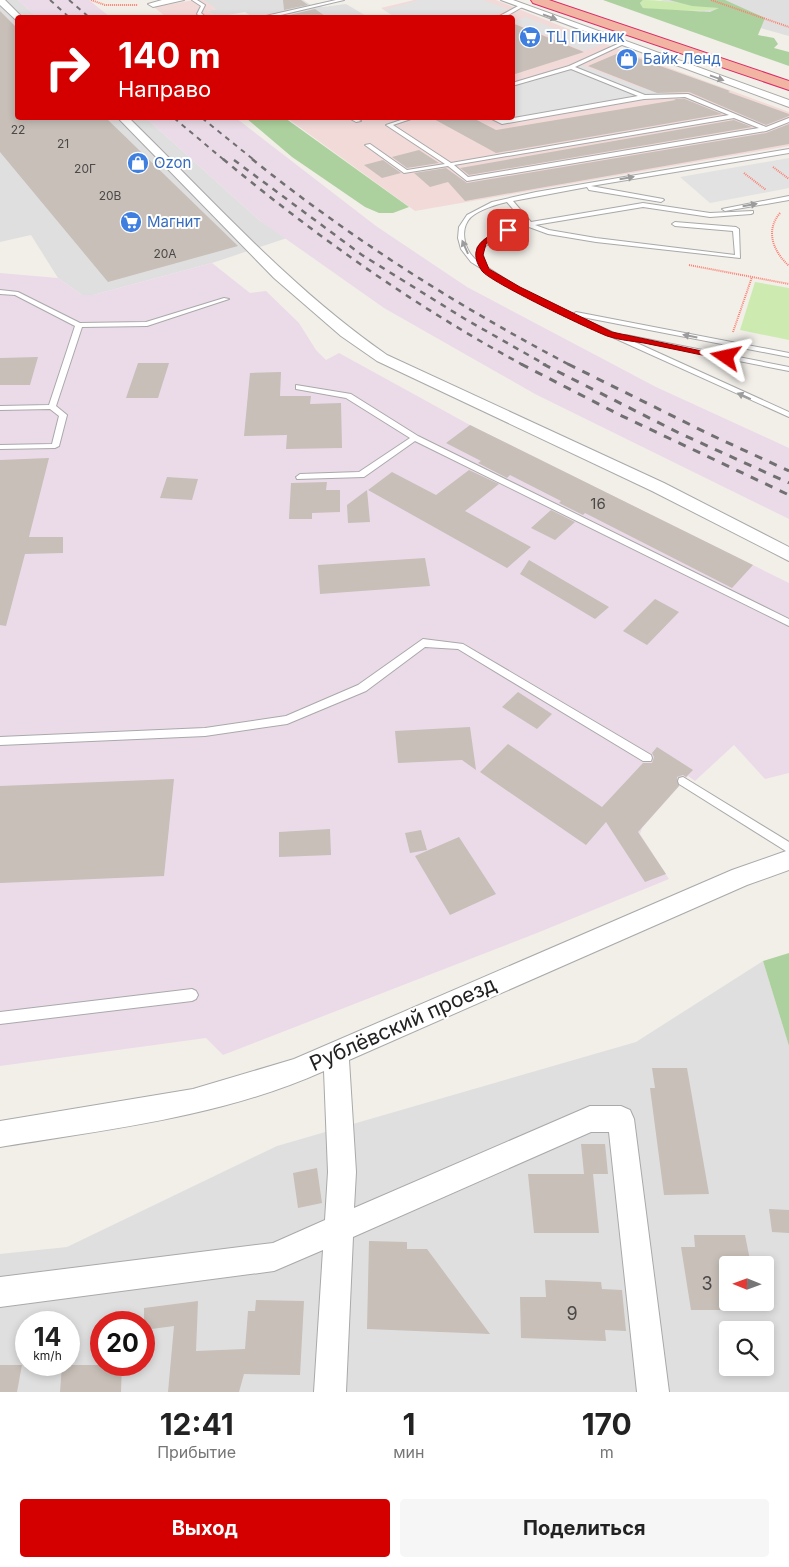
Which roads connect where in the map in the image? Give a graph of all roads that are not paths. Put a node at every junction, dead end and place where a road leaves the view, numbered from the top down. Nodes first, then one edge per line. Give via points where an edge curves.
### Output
1 (0, 0) edge
2 (180, 0) edge
3 (194, 0) edge
4 (342, 0) edge
5 (504, 0) edge
6 (537, 0) edge
7 (564, 0) edge
8 (153, 4) road end
9 (522, 6) junction
10 (16, 15) edge
11 (201, 15) edge
12 (269, 15) edge
13 (504, 15) edge
14 (622, 43) junction
15 (571, 67) junction
16 (789, 76) edge
17 (515, 84) edge
18 (789, 86) edge
19 (644, 97) junction
20 (789, 104) edge
21 (734, 116) junction
22 (125, 120) edge
23 (405, 120) edge
24 (498, 120) edge
25 (513, 120) edge
26 (515, 120) edge
27 (789, 120) edge
28 (766, 129) junction
29 (368, 145) dead end
30 (789, 151) edge
31 (449, 164) junction
32 (581, 186) junction
33 (789, 198) edge
34 (510, 200) junction
35 (751, 212) dead end
36 (674, 224) dead end
37 (530, 225) junction
38 (486, 270) junction
39 (0, 292) edge
40 (226, 299) dead end
41 (563, 312) junction
42 (79, 324) junction
43 (610, 334) junction
44 (789, 355) edge
45 (789, 370) edge
46 (299, 387) dead end
47 (52, 407) junction
48 (0, 408) edge
49 (789, 416) edge
50 (415, 438) junction
51 (0, 448) edge
52 (300, 477) dead end
53 (789, 554) edge
54 (789, 624) edge
55 (0, 741) edge
56 (647, 758) dead end
57 (683, 781) dead end
58 (789, 848) edge
59 (789, 860) edge
60 (192, 995) dead end
61 (0, 1018) edge
62 (336, 1053) junction
63 (0, 1134) edge
64 (340, 1227) junction
65 (0, 1292) edge
66 (330, 1392) edge
67 (653, 1392) edge

1 - 10 street
2 - 8 street
3 - 11 lane via 202,6 199,13
4 - 12 lane
5 - 9 street
6 - 18 highway
7 - 16 highway
9 - 13 lane
9 -> 14 street
14 - 15 lane
14 -> 20 street
15 - 17 lane
15 - 19 lane
19 - 21 lane via 686,96
19 - 26 lane
21 - 28 lane
21 - 31 lane
22 - 53 street via 290,288 344,334 382,358 658,487
23 - 31 lane via 389,125
24 - 25 lane
27 - 28 lane
28 - 31 lane via 467,180
29 - 31 lane via 406,172
32 -> 30 lane
32 -> 33 lane via 716,209
32 - 34 lane
34 - 37 lane
38 -> 34 lane via 464,249 462,226 478,209
35 - 37 lane via 710,215 643,205
36 - 37 lane via 736,229 738,257 596,240 548,232
37 - 38 lane via 499,233 484,242 480,255
38 - 41 lane
39 - 42 lane via 16,294
40 - 42 lane via 147,324
41 - 43 lane
44 -> 41 lane
42 - 47 lane
43 - 45 lane
49 -> 43 lane
46 - 50 lane via 348,396
47 - 48 lane
47 - 51 lane via 63,415 55,446
50 - 52 lane via 360,475
50 - 54 lane
55 - 56 lane via 205,732 287,720 362,688 423,644 460,646
57 - 58 lane
59 - 62 street, Рублёвский проезд via 740,877
60 - 61 lane
62 - 63 street, Рублёвский проезд via 295,1071 193,1102
62 - 64 street via 342,1172
64 - 65 street via 274,1257
64 - 66 street
64 - 67 street via 590,1119 621,1119

